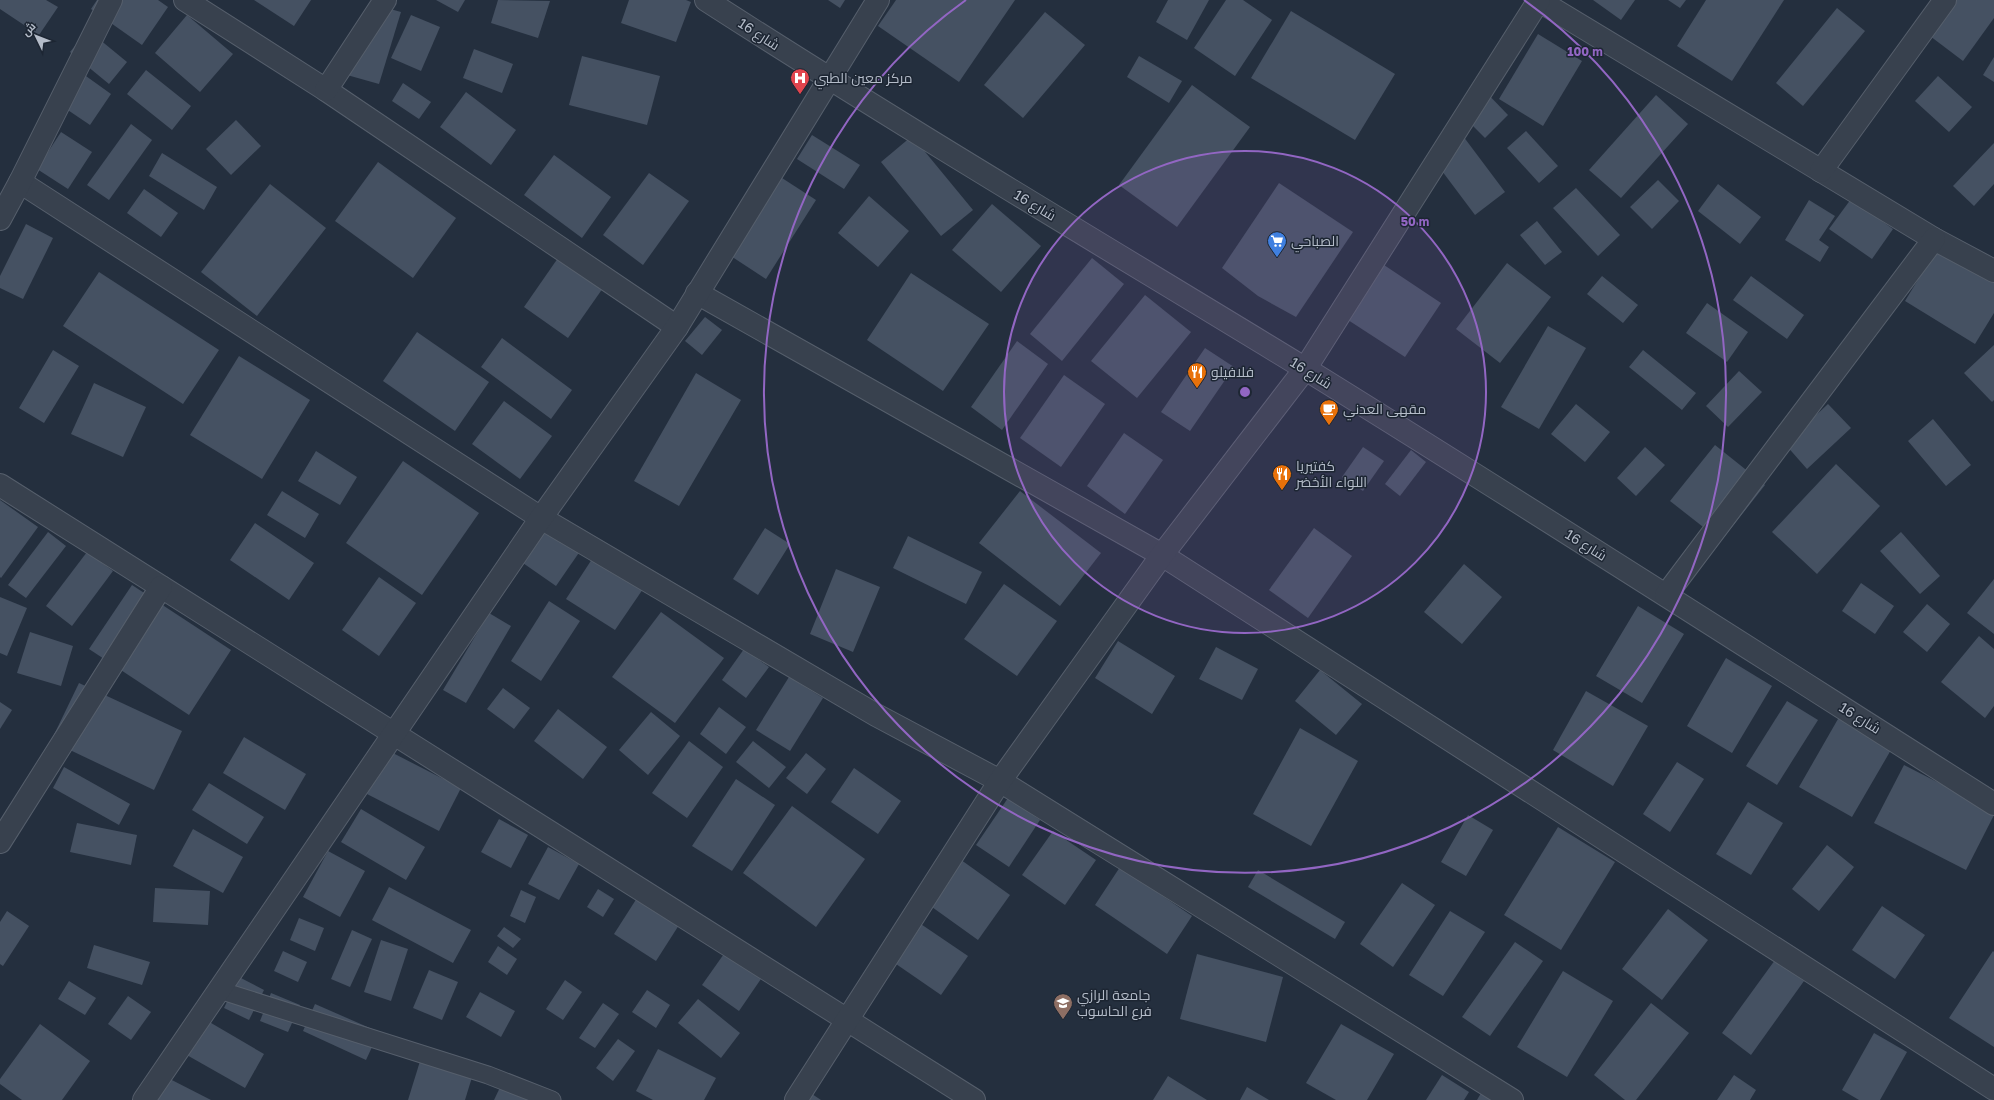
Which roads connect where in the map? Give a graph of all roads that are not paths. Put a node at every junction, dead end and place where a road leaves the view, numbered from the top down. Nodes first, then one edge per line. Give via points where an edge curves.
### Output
1 (111, 0) edge
2 (185, 0) edge
3 (385, 0) edge
4 (706, 0) edge
5 (878, 0) edge
6 (1539, 0) edge
7 (1945, 0) edge
8 (829, 79) junction
9 (326, 90) junction
10 (1821, 171) junction
11 (20, 182) junction
12 (0, 219) edge
13 (1934, 239) junction
14 (1994, 271) edge
15 (697, 293) junction
16 (677, 327) junction
17 (1305, 369) junction
18 (0, 485) edge
19 (541, 518) junction
20 (1162, 555) junction
21 (161, 587) junction
22 (1666, 595) junction
23 (392, 734) junction
24 (1000, 781) junction
25 (1994, 804) edge
26 (0, 842) edge
27 (219, 990) junction
28 (846, 1019) junction
29 (1994, 1089) edge
30 (144, 1100) edge
31 (552, 1100) edge
32 (796, 1100) edge
33 (974, 1100) edge
34 (1512, 1100) edge

1 - 11 street
2 - 9 street
3 - 9 street
4 - 8 street, شارع 16
5 - 8 street
6 - 10 street
6 - 17 street
7 - 10 street
8 - 15 street
8 - 17 street, شارع 16
9 - 16 street
10 - 13 street
11 - 12 street
11 - 19 street
13 - 14 street
13 - 22 street
15 - 16 street
15 - 20 street
16 - 19 street
17 - 20 street
17 - 22 street, شارع 16
18 - 21 street
19 - 23 street
19 - 24 street via 876,715
20 - 24 street
20 - 29 street
21 - 23 street
21 - 26 street
22 - 25 street, شارع 16
23 - 27 street
23 - 28 street
24 - 28 street
24 - 34 street
27 - 30 street
27 - 31 lane via 488,1075
28 - 32 street
28 - 33 street

